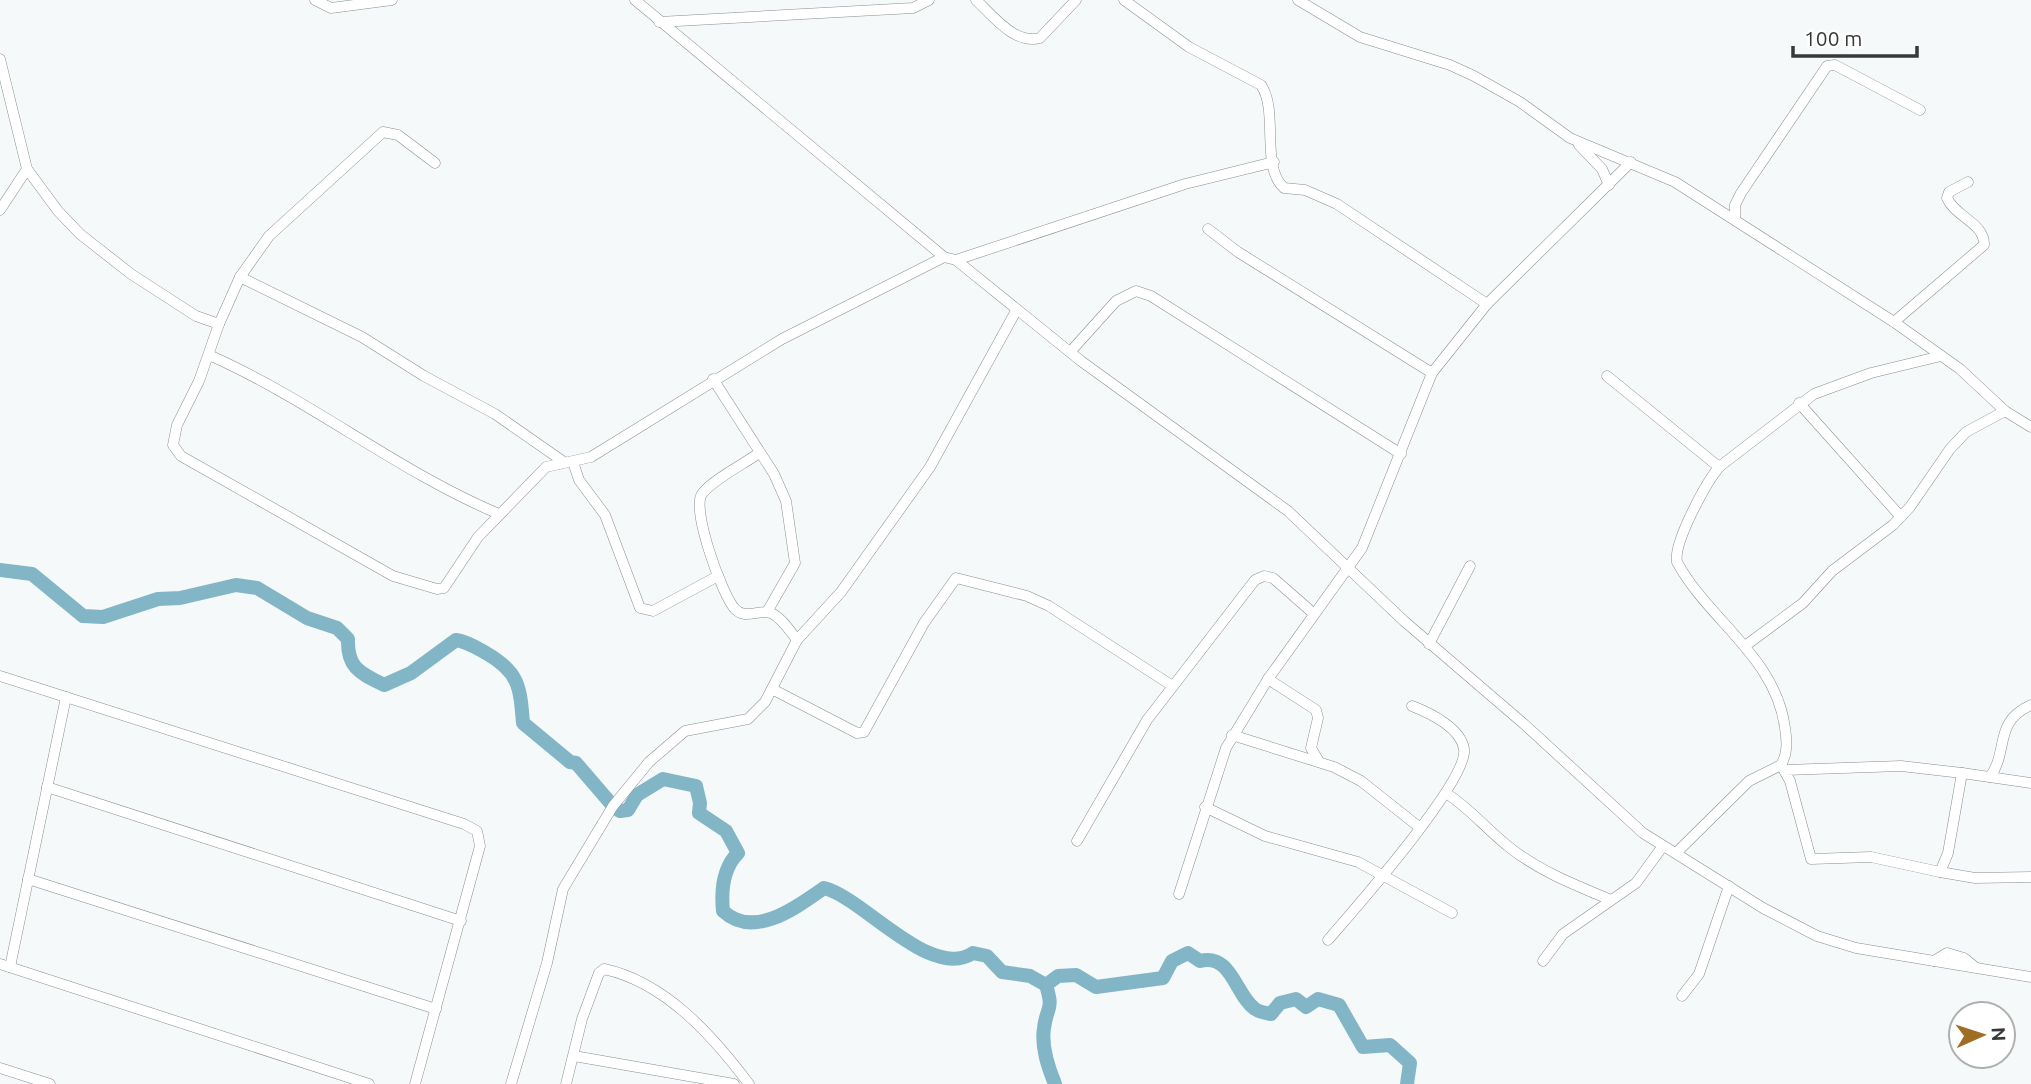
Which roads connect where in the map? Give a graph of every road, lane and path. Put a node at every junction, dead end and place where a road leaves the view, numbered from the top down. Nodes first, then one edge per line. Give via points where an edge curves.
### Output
1 (315, 0) edge
2 (392, 0) edge
3 (635, 0) edge
4 (929, 0) edge
5 (976, 0) edge
6 (1076, 0) edge
7 (1124, 0) edge
8 (1298, 0) edge
9 (660, 22) junction
10 (0, 59) edge
11 (1920, 110) dead end
12 (1570, 138) junction
13 (1274, 162) junction
14 (1631, 162) junction
15 (435, 163) dead end
16 (27, 169) junction
17 (1968, 182) dead end
18 (1609, 185) junction
19 (0, 210) edge
20 (1735, 220) junction
21 (1208, 229) dead end
22 (944, 257) junction
23 (956, 260) junction
24 (240, 277) junction
25 (1487, 304) junction
26 (1016, 311) junction
27 (1894, 323) junction
28 (219, 324) junction
29 (1071, 351) junction
30 (209, 355) junction
31 (1941, 356) junction
32 (1432, 373) junction
33 (1607, 376) dead end
34 (713, 379) junction
35 (1798, 403) junction
36 (2006, 411) junction
37 (2031, 427) edge
38 (759, 453) junction
39 (1401, 454) junction
40 (569, 462) junction
41 (1719, 467) junction
42 (499, 513) junction
43 (1901, 517) junction
44 (1347, 566) junction
45 (1470, 566) dead end
46 (718, 576) junction
47 (767, 612) junction
48 (1313, 613) junction
49 (797, 640) junction
50 (1429, 644) junction
51 (1745, 646) junction
52 (0, 676) edge
53 (1268, 679) junction
54 (1171, 685) junction
55 (772, 689) junction
56 (66, 697) junction
57 (2031, 705) edge
58 (1412, 706) dead end
59 (1232, 735) junction
60 (1322, 762) junction
61 (1783, 767) junction
62 (1962, 773) junction
63 (1990, 777) junction
64 (2031, 783) edge
65 (47, 787) junction
66 (1447, 793) junction
67 (1205, 807) junction
68 (1419, 827) junction
69 (1077, 841) dead end
70 (1663, 846) junction
71 (1676, 853) junction
72 (1940, 872) junction
73 (1382, 875) junction
74 (2031, 877) edge
75 (28, 879) junction
76 (1729, 886) junction
77 (1179, 894) dead end
78 (1611, 901) junction
79 (1452, 913) dead end
80 (461, 920) junction
81 (1328, 940) dead end
82 (1543, 961) dead end
83 (5, 966) edge
84 (2031, 977) edge
85 (1682, 996) dead end
86 (436, 1009) junction
87 (574, 1056) junction
88 (0, 1068) edge
89 (50, 1084) edge
90 (369, 1084) edge
91 (415, 1084) edge
92 (511, 1084) edge
93 (566, 1084) edge
94 (734, 1084) edge
95 (749, 1084) edge

1 - 2 street via 331,8
3 - 9 street
4 - 9 street via 913,8
5 - 6 street via 1017,36 1032,40 1040,38
7 - 13 street via 1189,47 1261,85 1268,100
8 - 12 street via 1360,37 1474,76
9 - 22 street
10 - 16 street
11 - 20 street via 1835,65 1827,66 1741,193
12 - 14 street
12 - 18 street via 1602,169
13 - 23 street via 1185,184
13 - 25 street via 1284,188 1305,190 1337,204
14 - 18 street
14 - 20 street via 1675,182
15 - 24 street via 398,135 377,135 269,236
16 - 19 street
16 - 28 street via 71,226 106,256 177,305
17 - 27 street via 1949,192 1947,198 1982,233 1984,245
18 - 25 street
20 - 27 street
21 - 32 street
22 - 23 street
22 - 34 street via 837,309
23 - 26 street
24 - 28 street
24 - 40 street via 362,337
25 - 32 street
26 - 29 street
26 - 49 street via 930,467 841,592
27 - 31 street
28 - 30 street
29 - 39 street via 1116,300 1136,291 1151,296
29 - 44 street via 1271,498
30 - 42 street via 277,387 440,486
30 - 42 street via 177,425 173,444 177,451 393,576 444,588
31 - 35 street via 1871,373
31 - 36 street
32 - 39 street
33 - 41 street
34 - 38 street
34 - 40 street via 592,457
35 - 41 street
35 - 43 street
36 - 37 street
36 - 43 street via 1975,426 1950,449
38 - 46 street via 702,492 698,501 697,511
38 - 47 street via 781,488 795,555 794,570
39 - 44 street via 1362,548
40 - 42 street via 539,473
40 - 46 street via 605,515 640,608 653,611
41 - 51 street via 1698,503 1676,558
43 - 51 street via 1832,571 1791,613
44 - 48 street
44 - 50 street
45 - 50 street
46 - 47 street via 735,609 750,615
47 - 49 street via 779,618
48 - 53 street
48 - 54 street via 1272,578 1259,577
49 - 55 street
50 - 70 street
51 - 61 street via 1782,709 1787,746
52 - 56 street
53 - 59 street
53 - 60 street via 1316,710 1311,748
54 - 55 street via 1049,606 956,579 924,623 864,732 857,733
54 - 69 street
55 - 92 street via 748,719 695,727 674,738 613,806 563,889 547,963
56 - 65 street
56 - 80 street via 471,827 480,837 480,846
57 - 63 street via 2018,711 2004,730
58 - 66 street via 1443,722 1461,741 1463,763
59 - 60 street
59 - 67 street
60 - 68 street via 1360,781
61 - 62 street via 1902,766
61 - 71 street via 1749,781 1734,793
61 - 72 street via 1811,859 1871,857
62 - 63 street
62 - 72 street via 1948,853
63 - 64 street
65 - 75 street
65 - 80 street
66 - 68 street
66 - 78 street via 1540,869
67 - 73 street via 1265,836 1358,862
67 - 77 street
68 - 73 street
70 - 71 street
70 - 78 street via 1636,883
71 - 76 street
72 - 74 street via 1975,878
73 - 79 street
73 - 81 street
75 - 83 street
75 - 86 street
76 - 84 street via 1817,936 1856,948 1934,961 1947,953 1976,968
76 - 85 street via 1699,974
78 - 82 street via 1563,934
80 - 86 street
83 - 90 street
86 - 91 street
87 - 93 street
87 - 94 street
87 - 95 street via 599,973 608,969 657,990 705,1031
88 - 89 street

